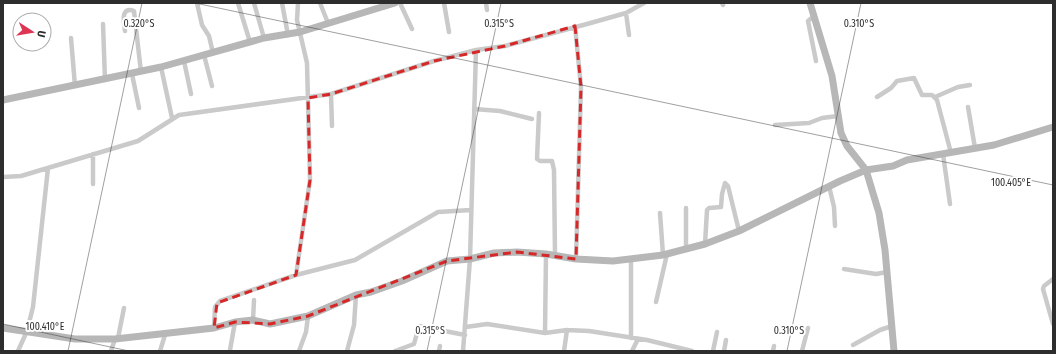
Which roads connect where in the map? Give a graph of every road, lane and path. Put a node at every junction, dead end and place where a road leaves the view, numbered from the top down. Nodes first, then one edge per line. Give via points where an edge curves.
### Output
1 (197, 3) edge
2 (238, 3) edge
3 (254, 3) edge
4 (282, 3) edge
5 (298, 3) edge
6 (320, 3) edge
7 (395, 3) edge
8 (400, 3) edge
9 (444, 3) edge
10 (486, 3) edge
11 (644, 3) edge
12 (810, 3) edge
13 (487, 10) dead end
14 (626, 13) junction
15 (814, 16) junction
16 (328, 23) junction
17 (102, 24) dead end
18 (575, 26) junction
19 (412, 29) dead end
20 (125, 32) dead end
21 (300, 32) junction
22 (449, 32) dead end
23 (288, 35) junction
24 (629, 36) dead end
25 (71, 38) dead end
26 (264, 38) junction
27 (250, 42) junction
28 (476, 50) junction
29 (213, 53) junction
30 (204, 55) junction
31 (184, 61) junction
32 (816, 61) dead end
33 (161, 67) junction
34 (141, 72) junction
35 (132, 74) junction
36 (105, 80) junction
37 (970, 85) dead end
38 (75, 86) junction
39 (212, 86) dead end
40 (191, 94) dead end
41 (332, 94) junction
42 (877, 97) dead end
43 (935, 97) junction
44 (308, 98) junction
45 (3, 100) edge
46 (139, 108) dead end
47 (968, 108) dead end
48 (474, 109) junction
49 (539, 113) dead end
50 (838, 116) junction
51 (172, 118) junction
52 (532, 119) dead end
53 (775, 125) dead end
54 (332, 126) dead end
55 (1053, 127) edge
56 (975, 148) junction
57 (951, 153) junction
58 (93, 154) junction
59 (943, 154) junction
60 (48, 168) junction
61 (866, 170) junction
62 (3, 177) edge
63 (93, 184) dead end
64 (829, 186) junction
65 (950, 204) dead end
66 (686, 208) dead end
67 (471, 210) junction
68 (660, 213) dead end
69 (835, 226) dead end
70 (739, 231) junction
71 (704, 244) junction
72 (686, 250) junction
73 (546, 254) junction
74 (665, 254) junction
75 (555, 255) junction
76 (470, 259) junction
77 (576, 259) junction
78 (631, 260) junction
79 (844, 269) dead end
80 (887, 272) junction
81 (296, 275) junction
82 (1053, 280) edge
83 (356, 295) junction
84 (254, 300) dead end
85 (656, 302) dead end
86 (124, 308) dead end
87 (308, 316) junction
88 (253, 320) junction
89 (235, 322) junction
90 (1053, 324) edge
91 (892, 326) junction
92 (466, 327) junction
93 (3, 328) edge
94 (214, 328) junction
95 (808, 328) dead end
96 (567, 330) junction
97 (27, 331) junction
98 (717, 332) dead end
99 (545, 333) junction
100 (165, 334) junction
101 (465, 335) junction
102 (117, 338) junction
103 (631, 338) junction
104 (638, 339) junction
105 (726, 340) dead end
106 (853, 345) dead end
107 (230, 350) dead end
108 (18, 351) edge
109 (111, 351) edge
110 (160, 351) edge
111 (299, 351) edge
112 (347, 351) edge
113 (395, 351) edge
114 (463, 351) edge
115 (564, 351) edge
116 (632, 351) edge
117 (692, 351) edge
118 (713, 351) edge
119 (724, 351) edge
120 (802, 351) edge
121 (894, 351) edge

1 - 29 street
2 - 27 street
3 - 26 street
4 - 23 street
5 - 21 street via 297,20
6 - 16 street
7 - 16 street
8 - 19 street
9 - 22 street
10 - 13 street
11 - 14 street
12 - 15 street
14 - 18 street
14 - 24 street
15 - 32 street via 808,21
15 - 50 street via 832,76
16 - 21 street
17 - 36 street
18 - 28 street via 505,46
18 - 77 street via 581,87
20 - 34 street via 123,15 125,11 134,11
21 - 23 street
21 - 44 street via 307,63
23 - 26 street
25 - 38 street
26 - 27 street
27 - 29 street
28 - 41 street
28 - 48 street
29 - 30 street
30 - 31 street
30 - 39 street
31 - 33 street
31 - 40 street
33 - 34 street
33 - 51 street
34 - 35 street
35 - 36 street
35 - 46 street
36 - 38 street
37 - 43 street
38 - 45 street
41 - 44 street
41 - 54 street
42 - 43 street via 891,88 897,80 914,78 922,95
43 - 57 street
44 - 51 street
44 - 81 street via 310,180
47 - 56 street
48 - 52 street via 500,111
48 - 67 street
49 - 75 street via 537,159 552,161 554,170
50 - 53 street via 809,123
50 - 61 street via 843,139
51 - 58 street via 164,126 138,141
55 - 56 street
56 - 57 street
57 - 59 street
58 - 60 street
58 - 63 street
59 - 61 street
59 - 65 street
60 - 62 street via 20,176
60 - 97 street via 34,300
61 - 64 street
61 - 80 street via 883,232
64 - 69 street
64 - 70 street
66 - 72 street
67 - 76 street
67 - 81 street via 438,212 355,260
68 - 74 street
70 - 71 street
70 - 71 street via 728,186 725,183 721,207 707,210
71 - 72 street
72 - 74 street
73 - 75 street
73 - 76 street via 501,253
73 - 99 street
74 - 78 street
74 - 85 street
75 - 77 street
76 - 83 street via 447,261 402,281
76 - 92 street
77 - 78 street
78 - 103 street
79 - 80 street via 876,274
80 - 91 street
81 - 94 street via 217,302
82 - 90 street via 1043,288
83 - 87 street
83 - 112 street via 354,325
84 - 88 street
86 - 102 street
87 - 88 street via 270,324
87 - 111 street via 306,332
88 - 89 street
89 - 94 street
89 - 107 street
91 - 106 street
91 - 121 street
92 - 99 street via 497,325
92 - 101 street
93 - 97 street
94 - 100 street
95 - 120 street
96 - 99 street
96 - 103 street
96 - 115 street
97 - 102 street via 75,339
97 - 108 street
98 - 118 street
100 - 102 street
100 - 110 street
101 - 113 street via 419,326 414,344
101 - 114 street
102 - 109 street
103 - 104 street
104 - 116 street
104 - 117 street
105 - 119 street

